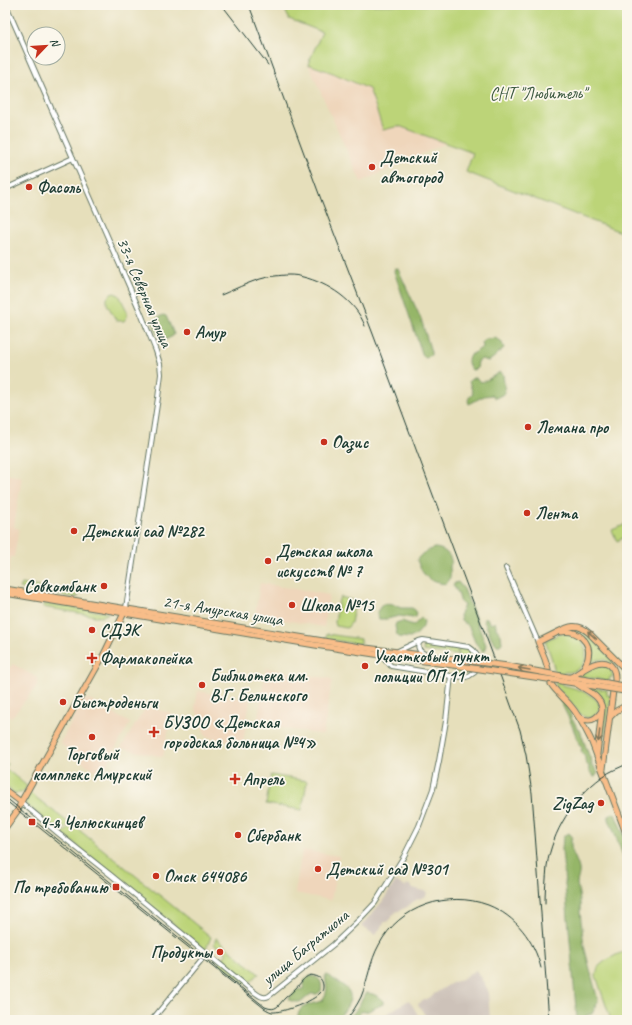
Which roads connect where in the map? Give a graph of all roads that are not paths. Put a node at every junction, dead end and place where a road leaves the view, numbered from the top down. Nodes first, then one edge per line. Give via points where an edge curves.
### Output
1 (6, 5) edge
2 (73, 158) junction
3 (5, 189) edge
4 (506, 568) dead end
5 (5, 588) edge
6 (5, 593) edge
7 (125, 610) junction
8 (557, 633) junction
9 (265, 634) junction
10 (423, 640) junction
11 (538, 642) junction
12 (394, 652) junction
13 (381, 655) junction
14 (427, 655) junction
15 (613, 656) junction
16 (396, 657) junction
17 (478, 657) dead end
18 (391, 666) junction
19 (548, 669) dead end
20 (627, 671) edge
21 (475, 672) dead end
22 (581, 672) junction
23 (451, 676) junction
24 (571, 677) junction
25 (562, 678) junction
26 (575, 683) junction
27 (551, 684) dead end
28 (606, 685) junction
29 (626, 689) edge
30 (614, 691) dead end
31 (627, 705) edge
32 (601, 712) junction
33 (579, 717) junction
34 (610, 718) junction
35 (601, 760) junction
36 (5, 790) edge
37 (21, 802) junction
38 (5, 828) edge
39 (627, 836) edge
40 (207, 953) junction
41 (152, 1020) edge

1 - 2 street, 33-я Северная улица
2 - 3 street
2 - 7 street, 33-я Северная улица via 142,317 161,369
4 - 11 street
5 - 7 main road, 21-я Амурская улица
6 - 7 main road, 21-я Амурская улица
7 - 9 main road, 21-я Амурская улица
7 - 37 main road via 103,656
8 - 11 main road
15 -> 8 main road via 581,628 567,627
8 - 22 main road via 571,632 585,641 589,656
9 - 12 main road, 21-я Амурская улица
9 - 13 main road, 21-я Амурская улица
10 - 12 street
10 - 14 street via 418,648
10 - 17 street via 469,647
11 - 19 main road
12 - 14 main road, 21-я Амурская улица
13 - 16 main road, 21-я Амурская улица
13 - 18 street
25 -> 14 main road, 21-я Амурская улица, bridge via 501,665
15 - 20 main road
15 - 22 main road via 617,668 615,679 613,668 604,662 595,663
16 - 18 street
16 - 25 main road, 21-я Амурская улица, bridge
18 - 23 street
21 - 23 street via 466,677
22 - 24 main road
23 - 40 street, улица Багратиона via 439,761 429,801 404,856 368,910 334,944 265,998
24 - 25 main road, 21-я Амурская улица
24 - 28 main road, 21-я Амурская улица
25 - 26 main road, 21-я Амурская улица
26 - 28 main road, 21-я Амурская улица
26 - 32 main road via 597,697 601,702
27 - 33 main road
28 - 29 main road, 21-я Амурская улица, bridge
30 - 34 main road
31 - 34 main road
32 - 33 main road via 592,720
32 -> 35 main road via 597,748
33 - 35 main road
34 - 35 main road
35 - 39 main road
36 - 37 main road, улица Багратиона
37 - 38 main road
37 - 40 street, улица Багратиона
40 - 41 street

